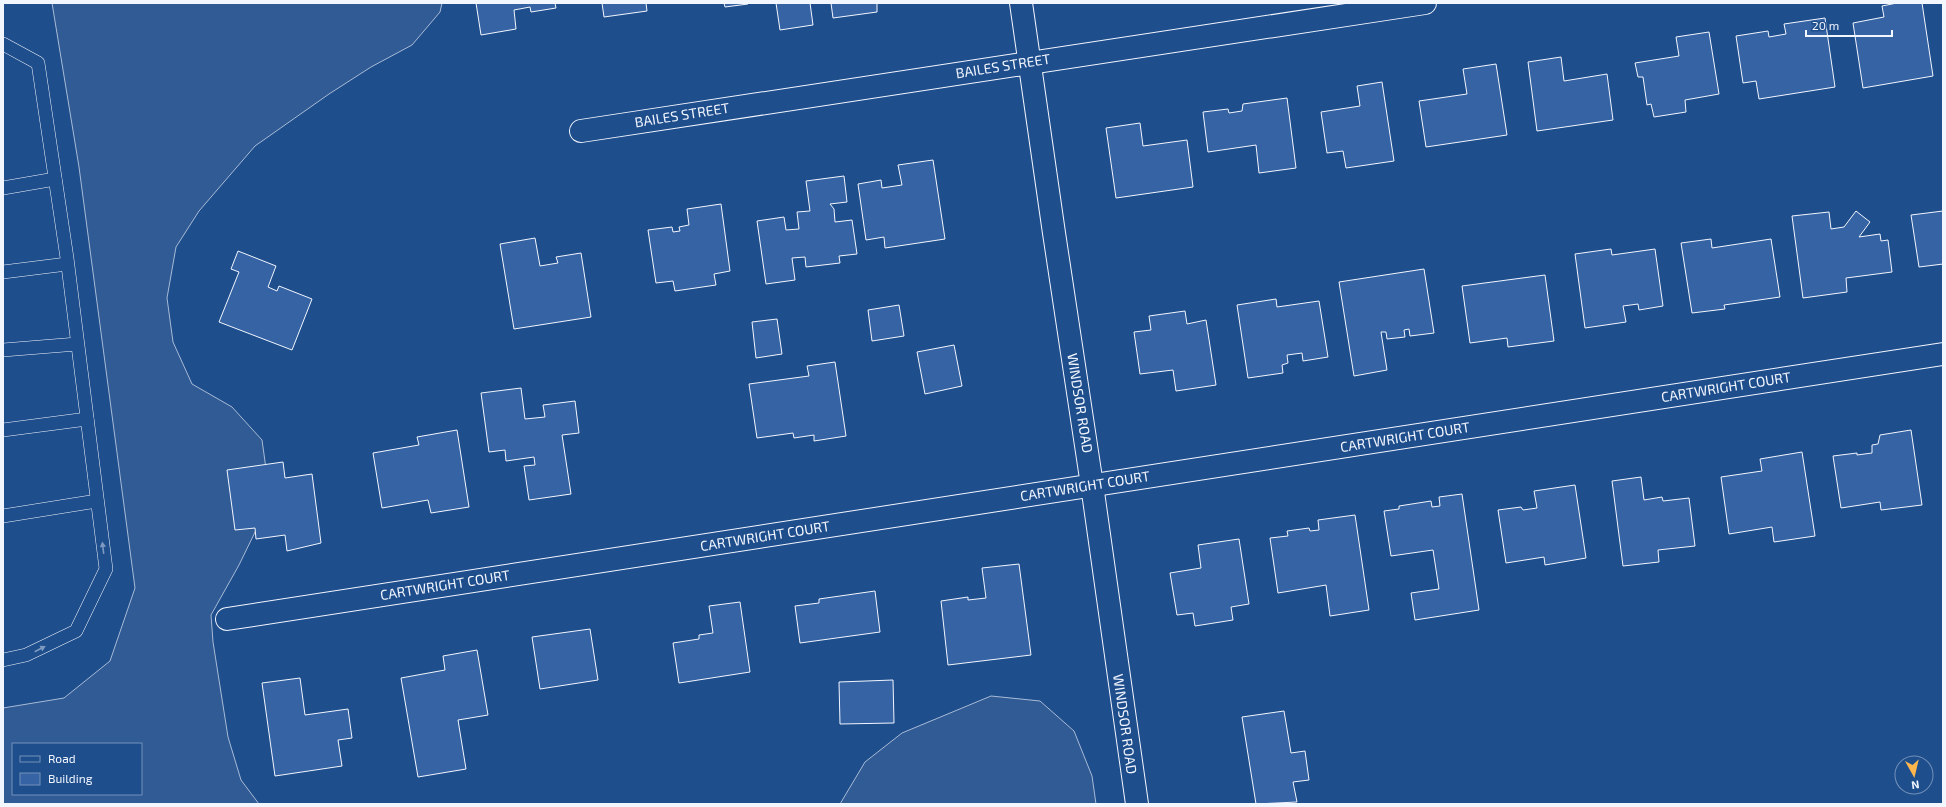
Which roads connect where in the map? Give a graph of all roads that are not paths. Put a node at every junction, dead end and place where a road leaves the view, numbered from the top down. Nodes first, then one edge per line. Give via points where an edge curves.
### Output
1 (1021, 3) edge
2 (1425, 3) edge
3 (3, 44) edge
4 (1030, 62) junction
5 (581, 131) dead end
6 (55, 179) junction
7 (3, 188) edge
8 (67, 264) junction
9 (3, 272) edge
10 (77, 344) junction
11 (3, 350) edge
12 (1943, 354) edge
13 (87, 420) junction
14 (3, 430) edge
15 (1092, 485) junction
16 (97, 501) junction
17 (3, 516) edge
18 (227, 619) dead end
19 (3, 660) edge
20 (1137, 804) edge

1 - 4 street, WINDSOR ROAD
2 - 4 street, BAILES STREET
3 - 6 lane via 38,63
4 - 5 street, BAILES STREET
4 - 15 street, WINDSOR ROAD
6 - 7 lane
6 - 8 lane
8 - 9 lane
8 - 10 lane
10 - 11 lane
10 - 13 lane
12 - 15 street, CARTWRIGHT COURT
13 - 14 lane
13 - 16 lane
15 - 18 street, CARTWRIGHT COURT
15 - 20 street, WINDSOR ROAD
16 - 17 lane
19 -> 16 lane via 26,656 76,631 106,569

